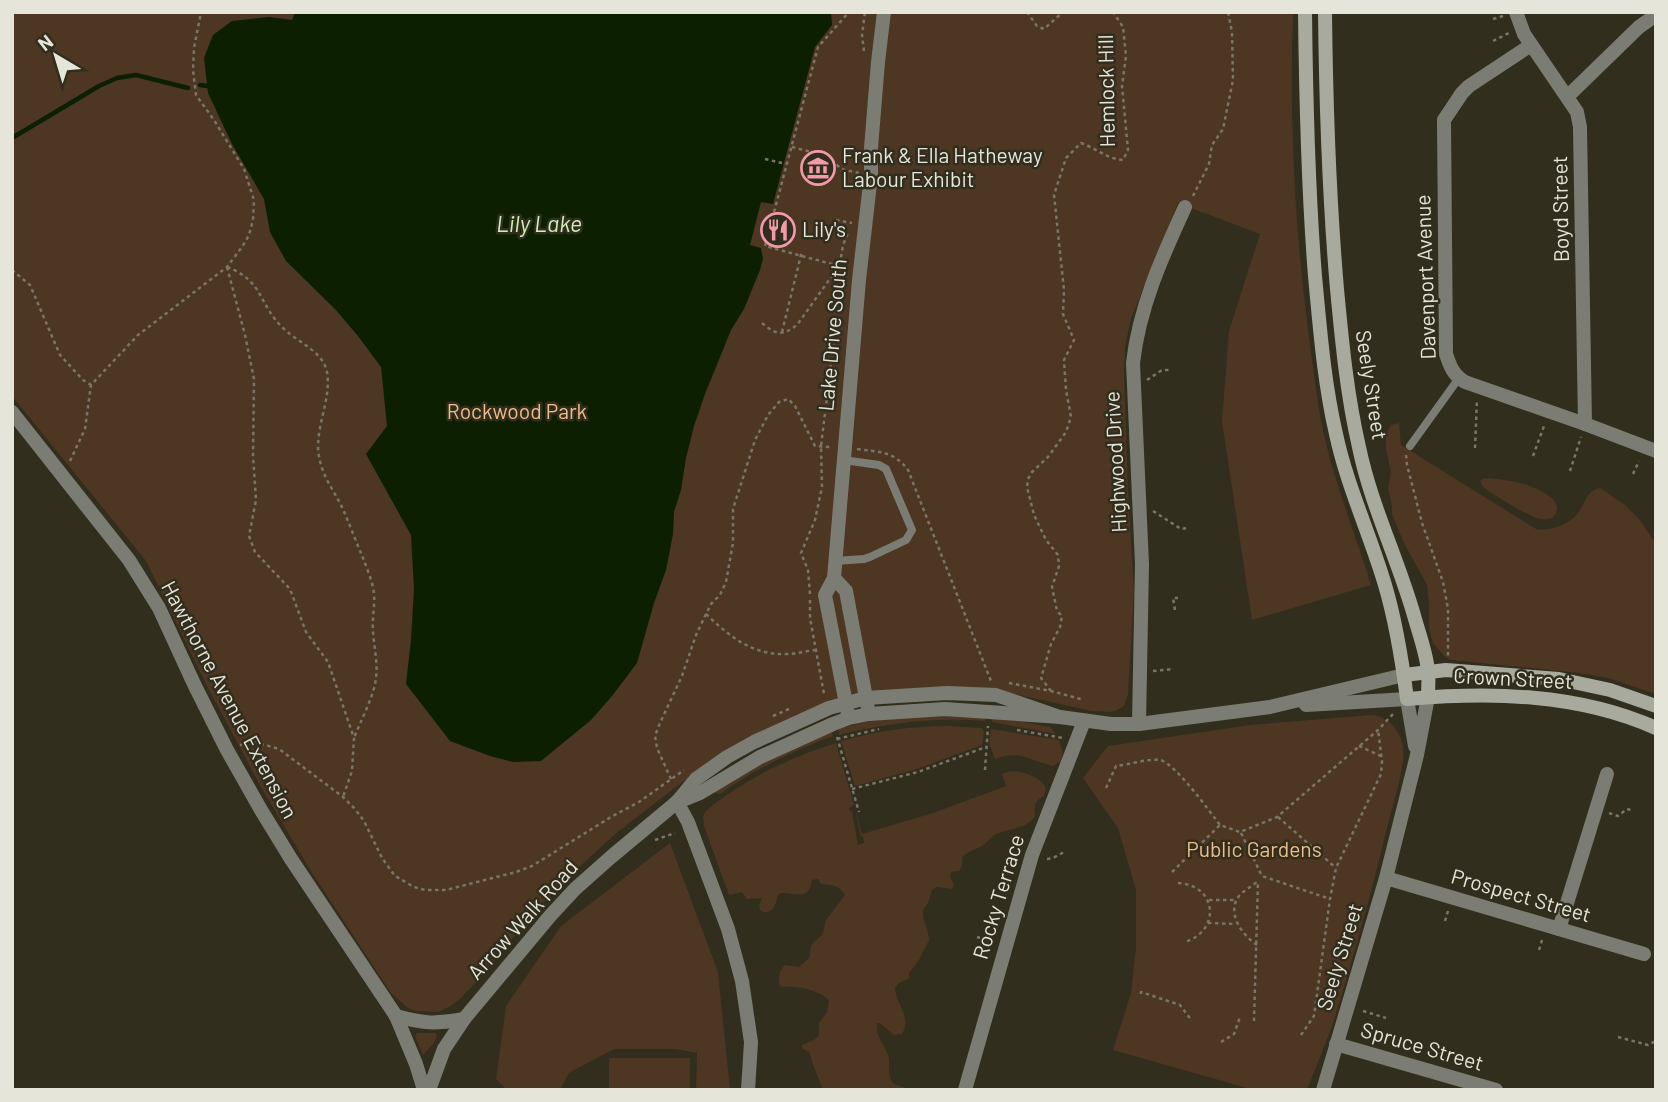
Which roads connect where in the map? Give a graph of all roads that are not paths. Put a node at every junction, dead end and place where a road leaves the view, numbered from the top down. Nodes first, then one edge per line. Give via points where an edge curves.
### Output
1 (884, 12) edge
2 (1305, 12) edge
3 (1325, 12) edge
4 (1516, 12) edge
5 (1656, 15) edge
6 (1531, 44) junction
7 (1567, 96) junction
8 (1185, 207) road end
9 (1459, 378) junction
10 (12, 412) edge
11 (1585, 424) junction
12 (1409, 446) road end
13 (1656, 451) edge
14 (843, 460) junction
15 (835, 561) junction
16 (834, 578) junction
17 (1428, 671) junction
18 (1404, 676) junction
19 (1428, 697) junction
20 (866, 698) junction
21 (1407, 699) junction
22 (1270, 706) junction
23 (1656, 706) edge
24 (847, 711) junction
25 (869, 714) junction
26 (1060, 717) junction
27 (1084, 721) junction
28 (1139, 724) junction
29 (1656, 727) edge
30 (1417, 754) junction
31 (1607, 774) dead end
32 (677, 802) junction
33 (1386, 878) junction
34 (1559, 929) junction
35 (1644, 954) dead end
36 (396, 1016) junction
37 (464, 1019) junction
38 (1336, 1044) junction
39 (424, 1090) edge
40 (429, 1090) edge
41 (748, 1090) edge
42 (965, 1090) edge
43 (1323, 1090) edge
44 (1496, 1090) edge

1 - 14 street, Lake Drive South via 871,148 864,174
2 - 18 main road, Seely Street via 1311,215 1331,411 1349,485 1384,582
3 - 17 main road, Seely Street via 1328,173 1347,380 1367,477 1409,598
4 - 6 street, Boyd Street
5 - 7 street
6 - 7 street, Boyd Street
6 - 9 street, Davenport Avenue via 1469,86 1444,120 1446,354
7 - 11 street, Boyd Street via 1580,127
8 - 28 street, Highwood Drive via 1162,257 1134,351 1142,564
9 - 11 street, Davenport Avenue
9 - 12 lane
10 - 36 street, Hawthorne Avenue Extension via 130,560 159,608 227,750 291,859
11 - 13 street, Davenport Avenue
14 - 15 street, Lake Drive South
14 - 15 lane via 886,469 912,530 906,540 870,557
15 - 16 street, Lake Drive South
16 - 20 street via 846,591
16 - 24 street, Lake Drive South via 825,595
17 - 18 main road, Crown Street
17 - 19 main road, Seely Street
17 - 23 main road, Crown Street via 1559,679
18 - 21 main road, Seely Street
18 - 22 street
19 - 21 main road, Crown Street
19 - 29 main road, Crown Street via 1537,697
19 - 30 street, Seely Street
20 - 24 street
20 - 25 street
20 - 26 street via 996,695
21 - 22 street
21 - 30 street, Seely Street
22 - 28 street
24 - 25 street
24 - 32 street via 833,724
24 - 32 street via 829,708 754,742 696,779
25 - 26 street via 946,709
26 - 27 street
27 - 28 street
27 - 42 street, Rocky Terrace via 1032,855
30 - 33 street, Seely Street
31 - 34 street
32 - 37 street, Arrow Walk Road via 575,889
32 - 41 street via 736,956 751,1042
33 - 34 street, Prospect Street
33 - 38 street, Seely Street
34 - 35 street, Prospect Street
36 - 37 street via 433,1023
36 - 39 street, Hawthorne Avenue Extension
37 - 40 street, Arrow Walk Road via 444,1049
38 - 43 street, Seely Street
38 - 44 street, Spruce Street

